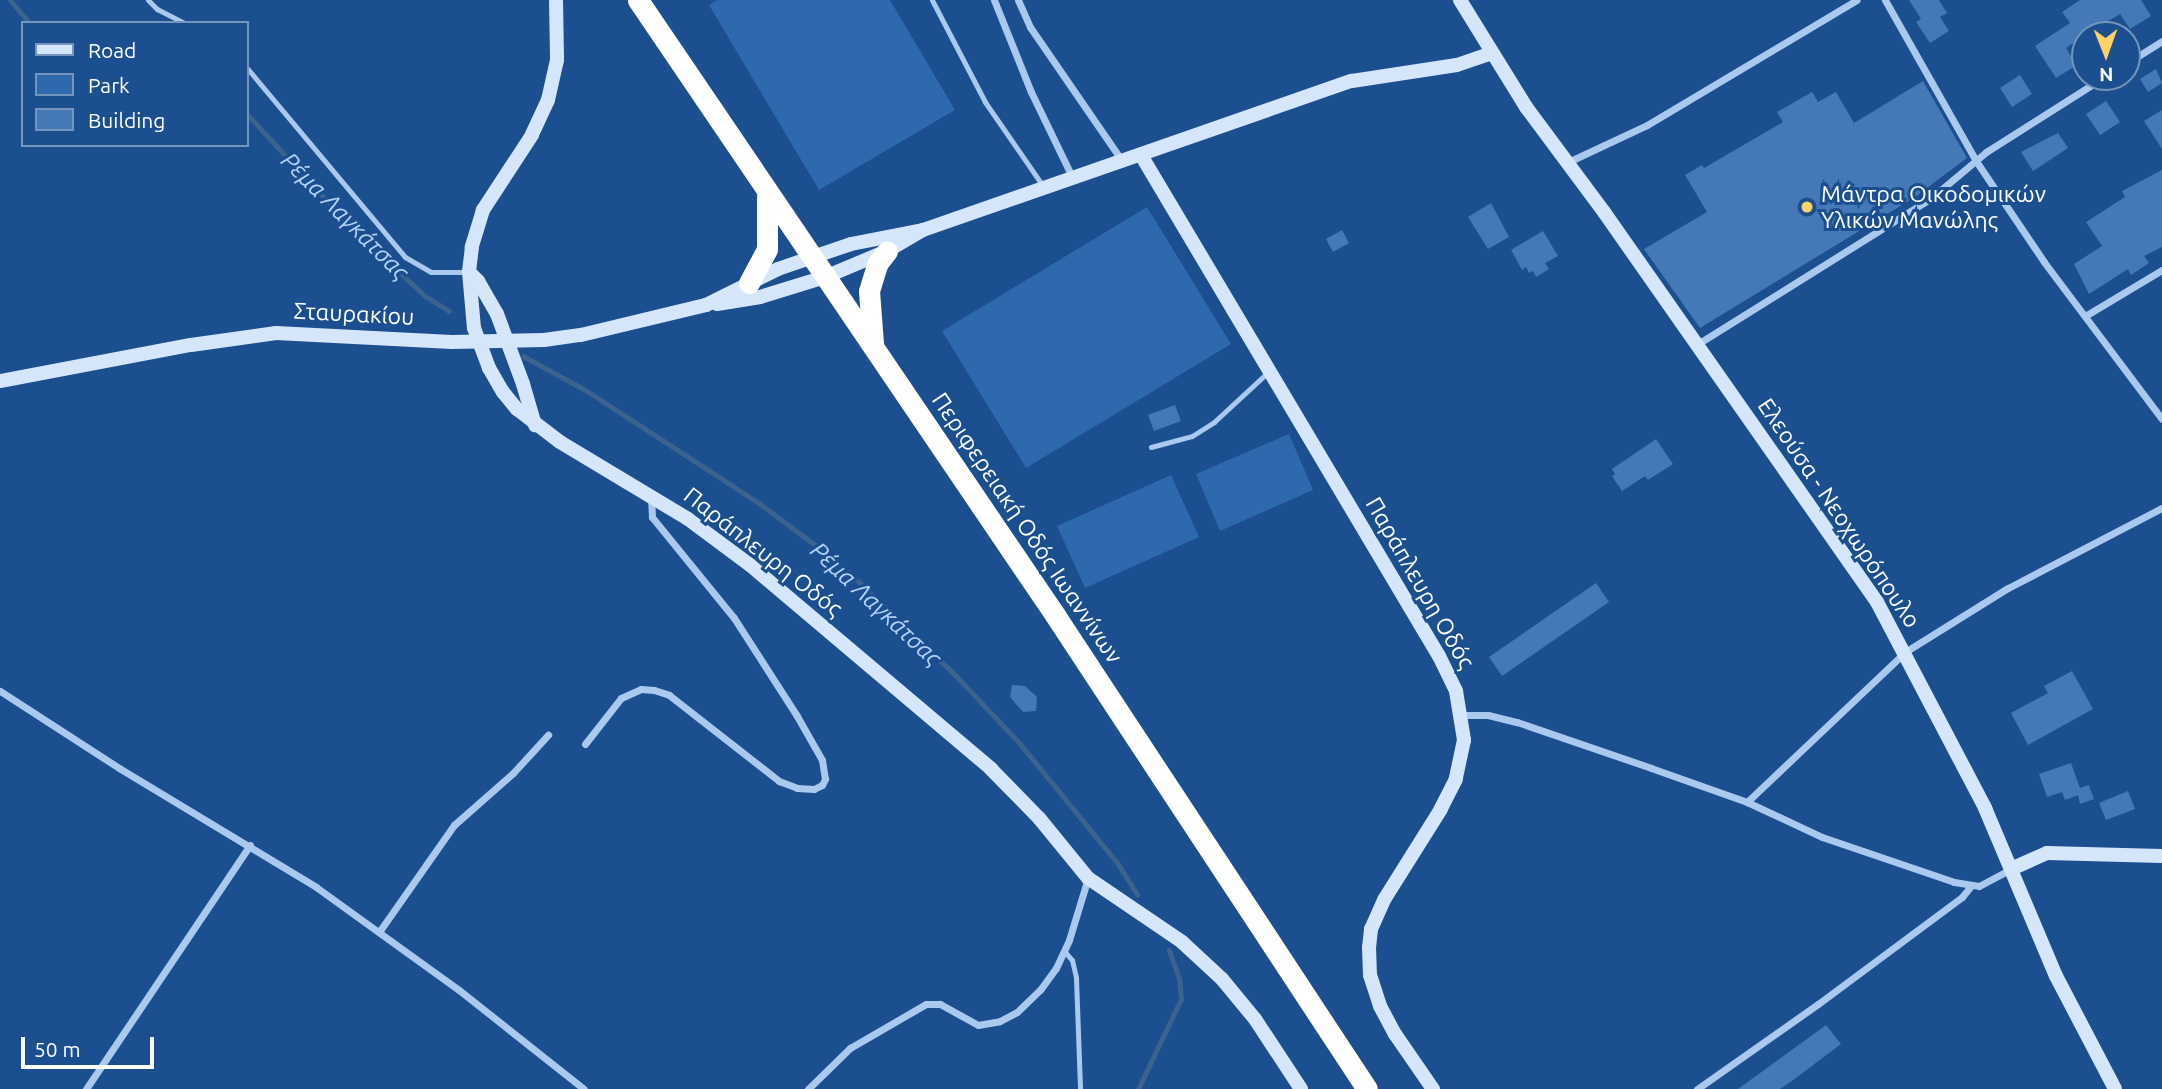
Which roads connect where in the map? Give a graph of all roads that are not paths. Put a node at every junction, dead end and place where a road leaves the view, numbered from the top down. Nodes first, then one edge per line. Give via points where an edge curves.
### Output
1 (148, 0) edge
2 (556, 0) edge
3 (638, 0) edge
4 (932, 0) edge
5 (994, 0) edge
6 (1018, 0) edge
7 (1460, 0) edge
8 (1857, 0) edge
9 (1885, 0) edge
10 (180, 21) edge
11 (2162, 41) edge
12 (1491, 53) junction
13 (2141, 54) edge
14 (248, 69) edge
15 (2083, 91) edge
16 (1141, 155) junction
17 (1976, 161) junction
18 (1122, 162) junction
19 (1568, 162) junction
20 (1073, 178) junction
21 (1044, 188) junction
22 (767, 194) junction
23 (923, 230) junction
24 (887, 251) junction
25 (811, 257) junction
26 (2162, 270) edge
27 (469, 272) junction
28 (825, 277) junction
29 (749, 283) junction
30 (706, 305) junction
31 (2085, 316) junction
32 (478, 342) junction
33 (508, 342) junction
34 (873, 345) junction
35 (1695, 345) junction
36 (1269, 371) junction
37 (0, 381) edge
38 (2162, 419) edge
39 (535, 425) junction
40 (1151, 447) dead end
41 (652, 497) junction
42 (2162, 508) edge
43 (1905, 652) junction
44 (0, 691) edge
45 (1462, 715) junction
46 (548, 735) dead end
47 (585, 744) dead end
48 (1747, 802) junction
49 (250, 845) junction
50 (2162, 856) edge
51 (2011, 869) junction
52 (1087, 878) junction
53 (1971, 886) junction
54 (379, 932) junction
55 (1065, 951) junction
56 (86, 1089) edge
57 (584, 1089) edge
58 (808, 1089) edge
59 (1080, 1089) edge
60 (1301, 1089) edge
61 (1367, 1089) edge
62 (1433, 1089) edge
63 (1697, 1089) edge
64 (2115, 1089) edge

1 - 10 lane
2 - 27 street, Παράπλευρη Οδός via 557,60 548,100 532,135 483,210
3 - 22 highway, Περιφερειακή Οδός Ιωαννίνων
4 - 21 lane via 985,102
5 - 20 street via 1031,92
6 - 18 street via 1030,27
7 - 12 street, Ελεούσα - Νεοχωρόπουλο
8 - 19 street via 1647,125
9 - 17 street
11 - 13 street
12 - 16 street via 1457,65 1352,81
12 - 19 street, Ελεούσα - Νεοχωρόπουλο
14 - 27 lane via 405,257 431,272
15 - 17 street
16 - 18 street
16 - 36 street, Παράπλευρη Οδός
17 - 31 street
17 - 35 street via 1930,199
18 - 20 street
19 - 35 street, Ελεούσα - Νεοχωρόπουλο
20 - 21 street
21 - 23 street
22 - 25 highway, Περιφερειακή Οδός Ιωαννίνων
22 - 29 highway via 767,249
23 - 24 street
23 - 25 street via 872,238
24 - 28 street
24 - 34 highway via 874,271 869,291
25 - 28 highway, Περιφερειακή Οδός Ιωαννίνων
25 - 29 street
26 - 31 street
27 - 32 street, Παράπλευρη Οδός
27 - 33 street via 490,300
28 - 30 street via 761,297
28 - 34 highway, Περιφερειακή Οδός Ιωαννίνων
29 - 30 street
30 - 33 street, Σταυρακίου via 607,331
31 - 38 street
32 - 33 street, Σταυρακίου
32 - 37 street, Σταυρακίου via 307,333 249,335
32 - 39 street, Παράπλευρη Οδός via 503,392
33 - 39 street
34 - 61 highway, Περιφερειακή Οδός Ιωαννίνων
35 - 43 street, Ελεούσα - Νεοχωρόπουλο via 1855,569
36 - 40 lane via 1214,422 1192,436
36 - 45 street, Παράπλευρη Οδός via 1439,656
39 - 41 street, Παράπλευρη Οδός
41 - 47 street via 652,517 753,646 818,751 825,779 814,789 779,781 669,695 654,690 641,689 621,698
41 - 52 street, Παράπλευρη Οδός via 750,565 991,769 1039,818
42 - 43 street via 2008,588
43 - 48 street
43 - 51 street, Ελεούσα - Νεοχωρόπουλο
44 - 49 street
45 - 48 street via 1517,722
45 - 62 street, Παράπλευρη Οδός via 1463,753 1456,779 1384,900 1370,939 1370,975 1376,997
46 - 54 street via 444,837
48 - 53 street via 1822,837
49 - 54 street
49 - 56 street
50 - 51 street via 2048,853
51 - 53 street
51 - 64 street, Ελεούσα - Νεοχωρόπουλο via 2056,976
52 - 55 street
52 - 60 street, Παράπλευρη Οδός via 1203,960 1239,997
53 - 63 street via 1818,1004
54 - 57 street
55 - 58 street via 1040,990 1009,1018 978,1025 940,1004 926,1004 849,1048
55 - 59 lane via 1076,978

